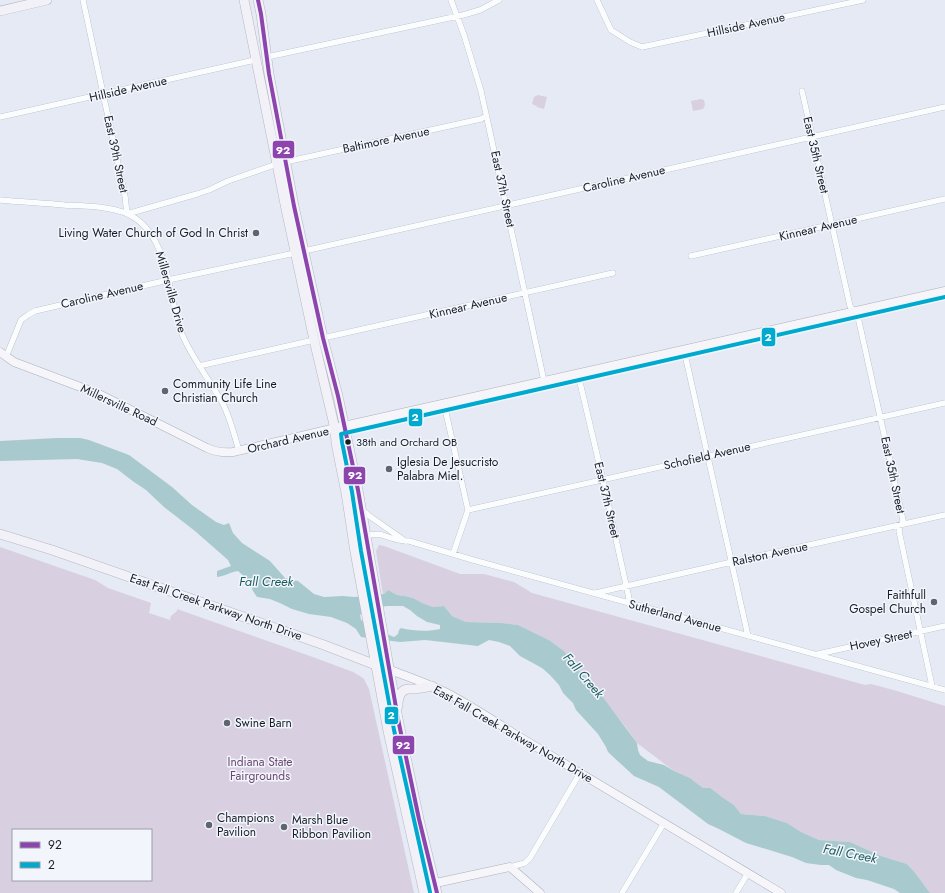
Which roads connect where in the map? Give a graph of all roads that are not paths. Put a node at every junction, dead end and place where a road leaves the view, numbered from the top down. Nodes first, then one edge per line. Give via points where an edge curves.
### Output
1 (47, 0) edge
2 (83, 0) edge
3 (244, 0) edge
4 (258, 0) edge
5 (452, 0) edge
6 (499, 0) edge
7 (597, 0) edge
8 (863, 0) edge
9 (0, 11) edge
10 (458, 16) junction
11 (267, 57) junction
12 (256, 60) junction
13 (802, 91) dead end
14 (103, 94) junction
15 (945, 107) edge
16 (486, 116) junction
17 (0, 118) edge
18 (812, 137) junction
19 (281, 163) junction
20 (945, 199) edge
21 (0, 200) edge
22 (506, 205) junction
23 (127, 214) junction
24 (832, 225) junction
25 (300, 252) junction
26 (691, 256) dead end
27 (613, 273) dead end
28 (168, 280) junction
29 (945, 291) edge
30 (525, 293) junction
31 (854, 312) junction
32 (318, 339) junction
33 (684, 350) junction
34 (3, 354) edge
35 (199, 366) junction
36 (578, 374) junction
37 (544, 381) junction
38 (945, 403) edge
39 (444, 404) junction
40 (881, 418) junction
41 (344, 426) junction
42 (334, 429) junction
43 (239, 451) junction
44 (708, 456) junction
45 (603, 480) junction
46 (361, 508) junction
47 (468, 510) junction
48 (945, 515) edge
49 (901, 525) junction
50 (0, 534) edge
51 (366, 536) junction
52 (405, 541) junction
53 (453, 554) junction
54 (732, 562) junction
55 (626, 586) junction
56 (594, 594) junction
57 (630, 603) junction
58 (945, 626) edge
59 (920, 632) junction
60 (748, 636) junction
61 (816, 654) junction
62 (376, 666) junction
63 (390, 670) junction
64 (432, 686) junction
65 (932, 686) junction
66 (945, 690) edge
67 (398, 719) junction
68 (580, 773) junction
69 (664, 823) junction
70 (510, 867) junction
71 (748, 873) junction
72 (435, 883) junction
73 (423, 890) edge
74 (437, 893) edge
75 (540, 893) edge
76 (622, 893) edge
77 (736, 893) edge
78 (781, 893) edge

1 - 9 main road
2 - 14 street, East 39th Street
3 - 12 main road
4 - 11 main road
5 - 10 street, East 37th Street
6 - 10 street via 480,10
7 - 8 street, Hillside Avenue via 611,30 630,42 646,47
10 - 11 street
10 - 16 street, East 37th Street
11 - 19 main road
12 - 14 street, Hillside Avenue
12 - 19 main road
13 - 18 street, East 35th Street
14 - 17 street, Hillside Avenue
14 - 23 street, East 39th Street
15 - 18 street, Caroline Avenue
16 - 19 street, Baltimore Avenue
16 - 22 street, East 37th Street
18 - 22 street, Caroline Avenue
18 - 24 street, East 35th Street
19 - 23 street, Baltimore Avenue via 197,194
19 - 25 main road
20 - 24 street, Kinnear Avenue
21 - 23 street, Millersville Drive via 96,207
22 - 25 street, Caroline Avenue
22 - 30 street, East 37th Street
23 - 28 street, Millersville Drive via 142,224 154,239 163,259
24 - 26 street, Kinnear Avenue
24 - 31 street, East 35th Street via 850,306
25 - 28 street, Caroline Avenue
25 - 32 main road
27 - 30 street, Kinnear Avenue
28 - 34 street, Caroline Avenue via 32,312 21,320
28 - 35 street, Millersville Drive via 180,330
29 - 31 street, Orchard Avenue
30 - 32 street, Kinnear Avenue
30 - 37 street, East 37th Street
31 - 33 street, Orchard Avenue
31 - 40 street, East 35th Street via 858,317
32 - 35 street, Kinnear Avenue
32 - 41 main road via 338,396
32 - 42 main road
33 - 36 street, Orchard Avenue
33 - 44 street
34 - 43 street, Millersville Road via 14,362 99,394 211,450 227,453
35 - 43 street, Millersville Drive via 225,408
36 - 37 street, Orchard Avenue
36 - 45 street, East 37th Street
37 - 39 street, Orchard Avenue
38 - 40 street, Schofield Avenue
39 - 41 street, Orchard Avenue
39 - 47 street
40 - 44 street, Schofield Avenue
40 - 49 street, East 35th Street via 903,520
41 - 42 street, Orchard Avenue
41 - 46 main road
42 - 43 street, Orchard Avenue
42 - 62 main road
44 - 45 street, Schofield Avenue
44 - 54 street
45 - 47 street, Schofield Avenue
45 - 55 street, East 37th Street
46 - 51 main road
46 - 52 street, Sutherland Avenue
47 - 53 street
48 - 49 street, Ralston Avenue
49 - 54 street, Ralston Avenue
49 - 59 street, East 35th Street via 899,531
50 - 62 main road, East Fall Creek Parkway North Drive via 317,642
51 - 52 street, Sutherland Avenue via 379,534
51 - 63 main road
52 - 53 street, Sutherland Avenue
53 - 56 street, Sutherland Avenue
54 - 55 street, Ralston Avenue
54 - 60 street
55 - 56 street, Ralston Avenue
55 - 57 street, East 37th Street
56 - 57 street, Sutherland Avenue
57 - 60 street, Sutherland Avenue
58 - 59 street, Hovey Street
59 - 61 street, Hovey Street
59 - 65 street, East 35th Street
60 - 61 street, Sutherland Avenue
61 - 65 street, Sutherland Avenue
62 - 63 main road, East Fall Creek Parkway North Drive
62 - 73 main road
63 - 64 street, East Fall Creek Parkway North Drive
63 - 67 main road
64 - 67 main road via 408,689 400,694
64 - 68 street, East Fall Creek Parkway North Drive
65 - 66 street, Sutherland Avenue
67 - 72 main road
68 - 69 street, East Fall Creek Parkway North Drive
68 - 70 street via 530,858 525,863
69 - 71 street, East Fall Creek Parkway North Drive
69 - 76 street
70 - 72 street
70 - 75 street
71 - 77 street
71 - 78 street, East Fall Creek Parkway North Drive
72 - 73 street
72 - 74 main road

